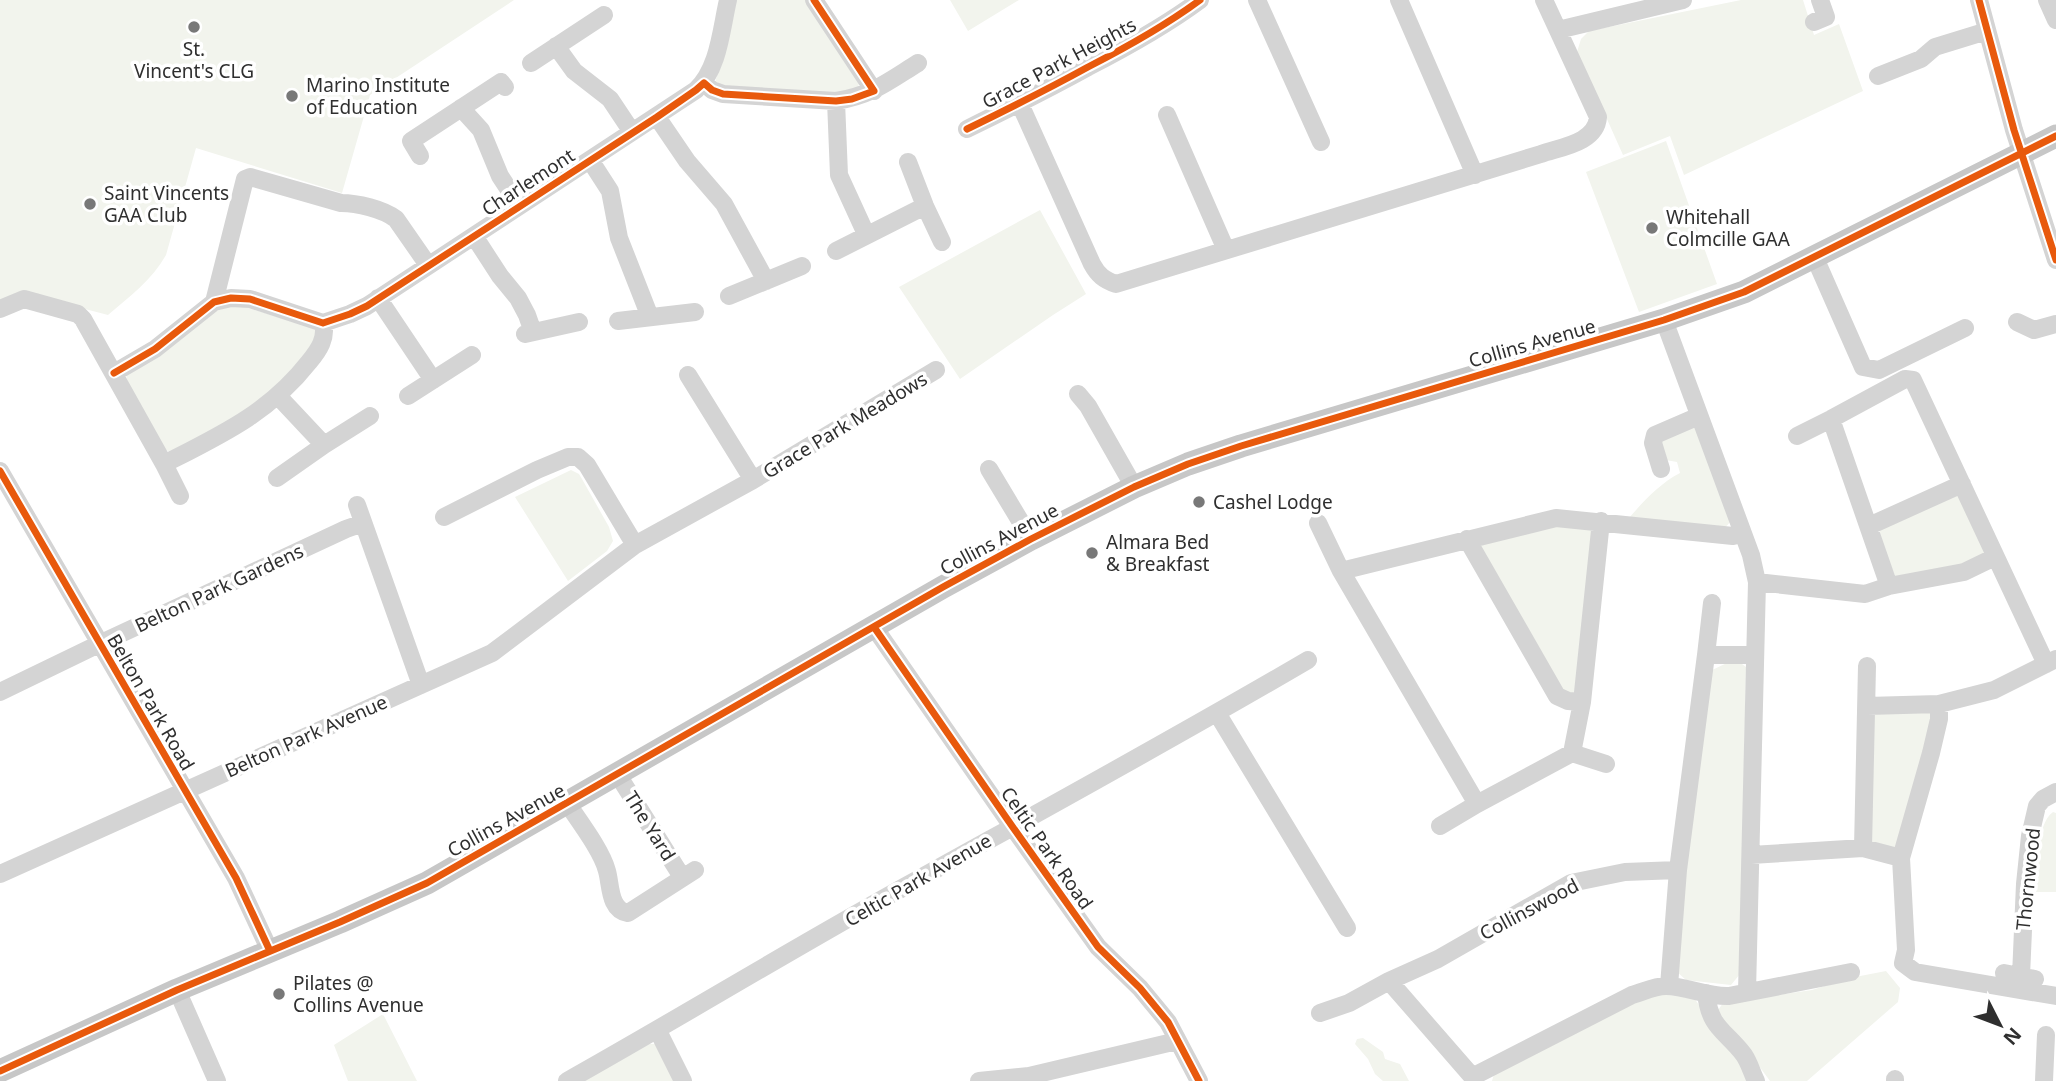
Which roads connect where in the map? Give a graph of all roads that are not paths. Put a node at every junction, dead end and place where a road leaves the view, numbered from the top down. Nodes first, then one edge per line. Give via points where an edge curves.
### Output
1 (728, 0) edge
2 (814, 0) edge
3 (1200, 0) edge
4 (1257, 0) edge
5 (1399, 0) edge
6 (1544, 0) edge
7 (1683, 0) edge
8 (1979, 0) edge
9 (2047, 0) edge
10 (604, 15) dead end
11 (2056, 20) edge
12 (1558, 30) junction
13 (1987, 31) junction
14 (556, 46) junction
15 (531, 63) dead end
16 (918, 63) dead end
17 (1878, 76) dead end
18 (704, 83) junction
19 (505, 88) dead end
20 (874, 91) junction
21 (836, 101) junction
22 (1020, 104) junction
23 (461, 108) junction
24 (1167, 115) dead end
25 (657, 117) junction
26 (967, 129) dead end
27 (632, 132) junction
28 (2056, 136) edge
29 (1321, 142) dead end
30 (2021, 153) junction
31 (420, 156) dead end
32 (590, 160) junction
33 (908, 162) dead end
34 (1475, 175) junction
35 (519, 205) junction
36 (925, 206) junction
37 (866, 234) junction
38 (474, 236) junction
39 (942, 242) dead end
40 (1226, 250) junction
41 (836, 251) dead end
42 (1815, 258) junction
43 (2056, 260) edge
44 (428, 265) junction
45 (802, 265) dead end
46 (766, 281) junction
47 (729, 296) dead end
48 (378, 298) junction
49 (214, 302) junction
50 (0, 309) edge
51 (695, 312) dead end
52 (650, 317) junction
53 (1664, 320) junction
54 (579, 321) dead end
55 (618, 321) dead end
56 (2017, 322) dead end
57 (323, 323) junction
58 (2056, 324) edge
59 (1965, 328) dead end
60 (472, 355) dead end
61 (936, 370) dead end
62 (114, 373) junction
63 (688, 375) dead end
64 (433, 380) junction
65 (1078, 394) dead end
66 (278, 396) junction
67 (408, 396) dead end
68 (370, 416) dead end
69 (1699, 416) junction
70 (1831, 419) junction
71 (1797, 436) dead end
72 (324, 445) junction
73 (164, 464) junction
74 (989, 469) dead end
75 (1661, 469) dead end
76 (0, 471) edge
77 (277, 478) dead end
78 (753, 480) junction
79 (1962, 484) junction
80 (1134, 487) junction
81 (180, 496) dead end
82 (357, 505) dead end
83 (444, 517) dead end
84 (1601, 521) junction
85 (363, 523) junction
86 (1318, 523) dead end
87 (1869, 526) junction
88 (1742, 534) junction
89 (1031, 539) junction
90 (1467, 539) junction
91 (635, 545) junction
92 (1996, 557) junction
93 (1341, 571) junction
94 (1757, 582) junction
95 (1889, 586) junction
96 (1712, 603) dead end
97 (874, 627) junction
98 (99, 644) junction
99 (1706, 655) junction
100 (1755, 655) junction
101 (1308, 660) dead end
102 (2051, 662) edge
103 (1867, 666) dead end
104 (421, 685) junction
105 (0, 692) edge
106 (1582, 702) junction
107 (1939, 704) junction
108 (1867, 706) junction
109 (1217, 713) junction
110 (1572, 753) junction
111 (1606, 764) dead end
112 (618, 775) junction
113 (185, 792) junction
114 (2056, 792) edge
115 (567, 803) junction
116 (1477, 804) junction
117 (1012, 826) junction
118 (1440, 826) dead end
119 (1863, 848) junction
120 (1751, 855) junction
121 (1901, 858) junction
122 (1678, 870) junction
123 (0, 874) edge
124 (1347, 928) dead end
125 (270, 951) junction
126 (1851, 972) dead end
127 (2020, 976) dead end
128 (1389, 981) junction
129 (1669, 986) junction
130 (177, 990) junction
131 (1747, 992) junction
132 (1706, 993) junction
133 (2056, 996) edge
134 (1320, 1013) dead end
135 (658, 1031) junction
136 (2046, 1035) dead end
137 (1177, 1041) junction
138 (0, 1071) edge
139 (1474, 1079) edge
140 (217, 1081) edge
141 (567, 1081) edge
142 (683, 1081) edge
143 (979, 1081) edge
144 (1199, 1081) edge
145 (1756, 1081) edge
146 (2044, 1081) edge

1 - 18 street
2 - 20 street
3 - 22 street, Grace Park Heights via 1129,46
4 - 29 street
5 - 34 street
6 - 12 street, Grace Park Heights
7 - 12 street
8 - 13 street
9 - 11 street
10 - 14 street
12 - 34 street, Grace Park Heights via 1598,117 1597,125 1582,140
13 - 17 street via 1935,47 1921,59
13 - 30 street
14 - 15 street
14 - 27 street via 574,71 610,99
16 - 20 street
18 - 21 street via 723,94
18 - 25 street, Charlemont
19 - 23 street via 501,82
20 - 21 street
21 - 37 street via 839,175
22 - 26 street, Grace Park Heights
22 - 40 street, Grace Park Heights via 1092,264 1106,281 1116,284
23 - 31 street via 411,141
23 - 35 street, Charlemont via 481,130 500,176
24 - 40 street
25 - 27 street, Charlemont
25 - 46 street via 724,204
27 - 32 street, Charlemont
28 - 30 main road, Collins Avenue
30 - 42 main road, Collins Avenue
30 - 43 street
32 - 35 street, Charlemont
32 - 52 street, Charlemont via 610,191 619,238
33 - 36 street
34 - 40 street, Grace Park Heights
35 - 38 street, Charlemont
36 - 37 street
36 - 39 street
37 - 41 street
38 - 44 street, Charlemont
38 - 54 street, Charlemont via 527,314 527,334
42 - 53 main road, Collins Avenue via 1744,292
42 - 59 street via 1863,367 1879,370
44 - 48 street, Charlemont
44 - 49 street via 390,215 250,177 245,180
45 - 46 street
46 - 47 street
48 - 57 street, Charlemont
48 - 64 street
49 - 57 street via 250,299
49 - 62 street via 155,349
50 - 62 street via 24,299 78,314
51 - 52 street
52 - 55 street
53 - 69 street
53 - 80 main road, Collins Avenue via 1241,446
56 - 58 street via 2034,330
57 - 66 street via 324,339 315,355
60 - 64 street
61 - 78 street, Grace Park Meadows
62 - 73 street
63 - 78 street, Grace Park Meadows
64 - 67 street
65 - 80 street
66 - 72 street
66 - 73 street via 246,420
68 - 72 street
69 - 75 street via 1655,435
69 - 88 street
70 - 71 street
70 - 79 street via 1905,379 1913,380
70 - 87 street
72 - 77 street
73 - 81 street
74 - 89 street
76 - 98 street, Belton Park Road
78 - 91 street, Grace Park Meadows
79 - 87 street
79 - 92 street
80 - 89 main road, Collins Avenue
82 - 85 street
83 - 91 street via 537,470 578,457
84 - 88 street
84 - 90 street via 1556,518
84 - 106 street
85 - 98 street, Belton Park Gardens
85 - 104 street
86 - 93 street
87 - 95 street
88 - 94 street
89 - 97 main road, Collins Avenue
90 - 93 street
90 - 106 street via 1557,696
91 - 104 street, Grace Park Meadows via 498,649
92 - 95 street via 1964,572
92 - 102 street
93 - 116 street
94 - 95 street via 1865,594
94 - 100 street
96 - 99 street
97 - 112 main road, Collins Avenue
97 - 117 street, Celtic Park Road
98 - 105 street, Belton Park Gardens
98 - 113 street, Belton Park Road
99 - 100 street
99 - 122 street
100 - 120 street
101 - 109 street, Celtic Park Avenue
102 - 107 street via 1994,690
103 - 108 street
104 - 113 street, Belton Park Avenue
106 - 110 street
107 - 108 street
107 - 121 street via 1931,753
108 - 119 street
109 - 117 street, Celtic Park Avenue
109 - 124 street
110 - 111 street
110 - 116 street
112 - 115 main road, Collins Avenue
112 - 115 street, The Yard via 689,874 628,913 617,909 607,868
113 - 123 street, Belton Park Avenue
113 - 125 street, Belton Park Road via 236,878
114 - 127 street, Thornwood via 2037,806 2030,836
115 - 125 main road, Collins Avenue via 427,883
116 - 118 street
117 - 135 street, Celtic Park Avenue
117 - 137 street, Celtic Park Road via 1098,947 1140,988
119 - 120 street
119 - 121 street
120 - 131 street
121 - 133 street via 1903,963 1915,972
122 - 128 street, Collinswood via 1625,872 1571,883 1438,959
122 - 129 street
125 - 130 main road, Collins Avenue
126 - 131 street via 1823,985
128 - 134 street, Collinswood
128 - 139 street
129 - 132 street
129 - 139 street via 1632,996
130 - 138 main road, Collins Avenue
130 - 140 street
131 - 132 street
132 - 145 street via 1714,1023 1745,1056
135 - 141 street, Celtic Park Avenue
135 - 142 street
136 - 146 street
137 - 143 street via 1029,1076
137 - 144 street, Celtic Park Road

